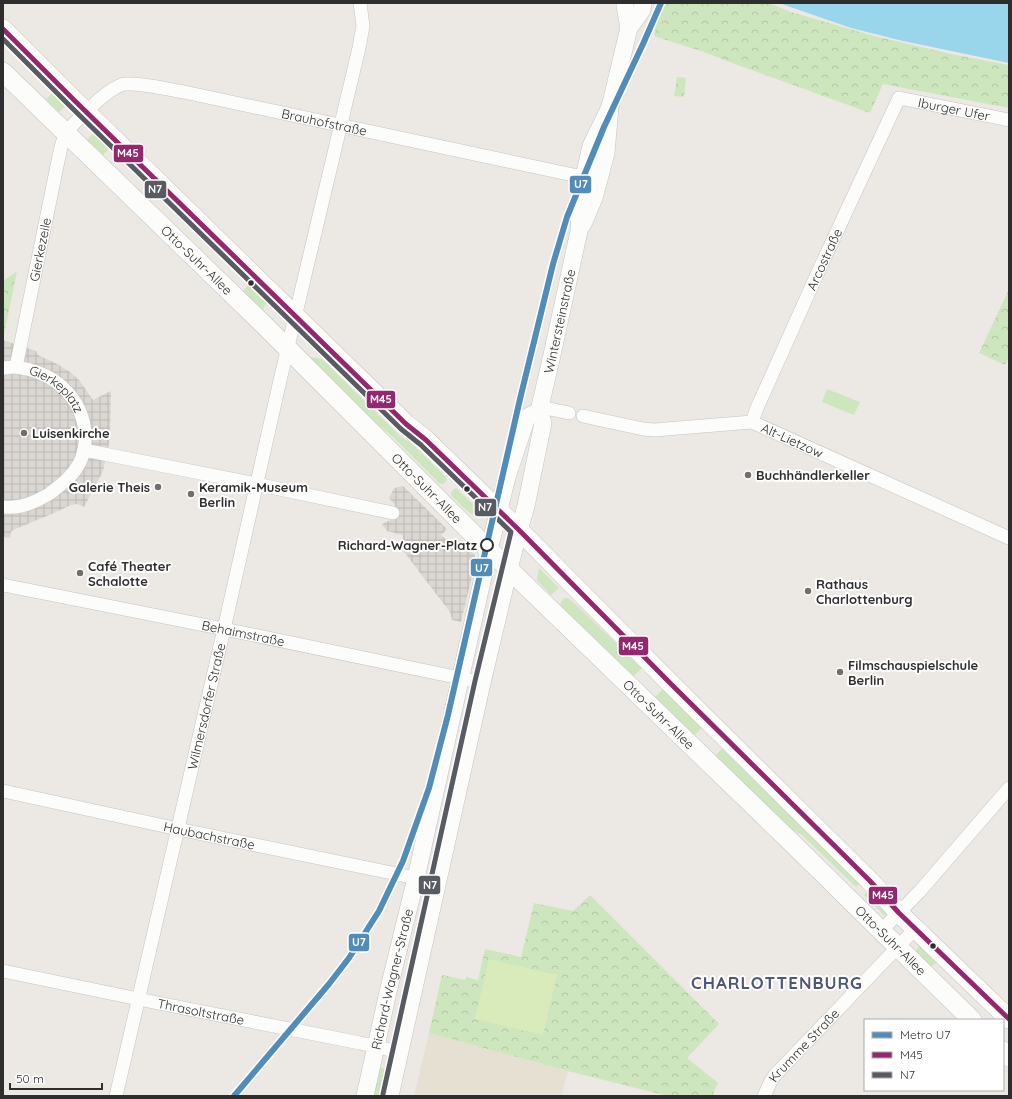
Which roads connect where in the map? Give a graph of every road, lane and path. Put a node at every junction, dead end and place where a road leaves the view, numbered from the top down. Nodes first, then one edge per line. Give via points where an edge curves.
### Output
1 (360, 3) edge
2 (626, 3) edge
3 (643, 3) edge
4 (629, 28) junction
5 (3, 29) edge
6 (3, 72) edge
7 (899, 98) joint
8 (86, 112) junction
9 (1009, 120) edge
10 (341, 125) junction
11 (66, 133) junction
12 (592, 179) junction
13 (295, 316) junction
14 (288, 349) junction
15 (9, 368) edge
16 (539, 409) junction
17 (569, 413) dead end
18 (583, 416) dead end
19 (752, 422) junction
20 (84, 450) junction
21 (256, 484) junction
22 (3, 507) edge
23 (499, 510) junction
24 (393, 513) dead end
25 (519, 530) junction
26 (1009, 538) edge
27 (489, 550) junction
28 (509, 569) junction
29 (3, 585) edge
30 (224, 629) junction
31 (460, 678) junction
32 (482, 683) junction
33 (1009, 788) edge
34 (3, 791) edge
35 (178, 829) junction
36 (416, 878) junction
37 (900, 912) junction
38 (916, 928) junction
39 (881, 931) junction
40 (898, 947) junction
41 (3, 971) edge
42 (138, 999) junction
43 (971, 1019) edge
44 (1009, 1019) edge
45 (376, 1047) junction
46 (399, 1052) junction
47 (116, 1096) edge
48 (365, 1096) edge
49 (390, 1096) edge
50 (764, 1096) edge

1 - 10 street, Wilmersdorfer Straße via 363,26
2 - 4 street, Wintersteinstraße
3 - 4 street, Wintersteinstraße via 642,10
4 - 12 street, Wintersteinstraße via 610,106 607,149
5 - 8 main road, Otto-Suhr-Allee
6 - 11 main road, Otto-Suhr-Allee
7 - 9 street, Iburger Ufer
7 - 19 street, Arcostraße
8 - 10 street, Brauhofstraße via 120,85 146,85
8 - 11 street, Brauhofstraße
8 - 13 main road, Otto-Suhr-Allee
10 - 12 street, Brauhofstraße
10 - 13 street, Wilmersdorfer Straße
11 - 14 main road, Otto-Suhr-Allee
11 - 15 street, Gierkezeile
12 - 16 street, Wintersteinstraße via 594,198 579,231
13 - 14 street, Wilmersdorfer Straße
13 - 23 main road, Otto-Suhr-Allee
14 - 21 street, Wilmersdorfer Straße
14 - 27 main road, Otto-Suhr-Allee
15 - 20 street, Gierkeplatz via 35,371 53,380 70,394 84,423
16 - 17 street
16 - 23 street via 527,417
16 - 25 street, Wintersteinstraße via 543,423
18 - 19 street, Alt-Lietzow via 654,430
19 - 26 street, Alt-Lietzow
20 - 21 street
20 - 22 street, Gierkeplatz via 73,474 46,496 30,504
21 - 24 street
21 - 30 street, Wilmersdorfer Straße
23 - 25 main road, Otto-Suhr-Allee
23 - 27 street, Richard-Wagner-Straße
25 - 28 street, Richard-Wagner-Straße
25 - 37 main road, Otto-Suhr-Allee
27 - 28 main road, Otto-Suhr-Allee
27 - 31 street, Richard-Wagner-Straße
28 - 32 street, Richard-Wagner-Straße
28 - 39 main road, Otto-Suhr-Allee
29 - 30 street, Behaimstraße
30 - 31 street, Behaimstraße
30 - 35 street, Wilmersdorfer Straße
31 - 32 street, Behaimstraße
31 - 36 street, Richard-Wagner-Straße
32 - 46 street, Richard-Wagner-Straße
33 - 37 street
34 - 35 street, Haubachstraße
35 - 36 street, Haubachstraße
35 - 42 street, Wilmersdorfer Straße
36 - 45 street, Richard-Wagner-Straße
37 - 38 main road, Otto-Suhr-Allee
37 - 39 street
38 - 40 street, Krumme Straße
38 - 44 main road, Otto-Suhr-Allee
39 - 40 main road, Otto-Suhr-Allee
40 - 43 main road, Otto-Suhr-Allee
40 - 50 street, Krumme Straße via 775,1075
41 - 42 street, Thrasoltstraße
42 - 45 street, Thrasoltstraße
42 - 47 street, Wilmersdorfer Straße
45 - 46 street, Thrasoltstraße
45 - 48 street, Richard-Wagner-Straße
46 - 49 street, Richard-Wagner-Straße

